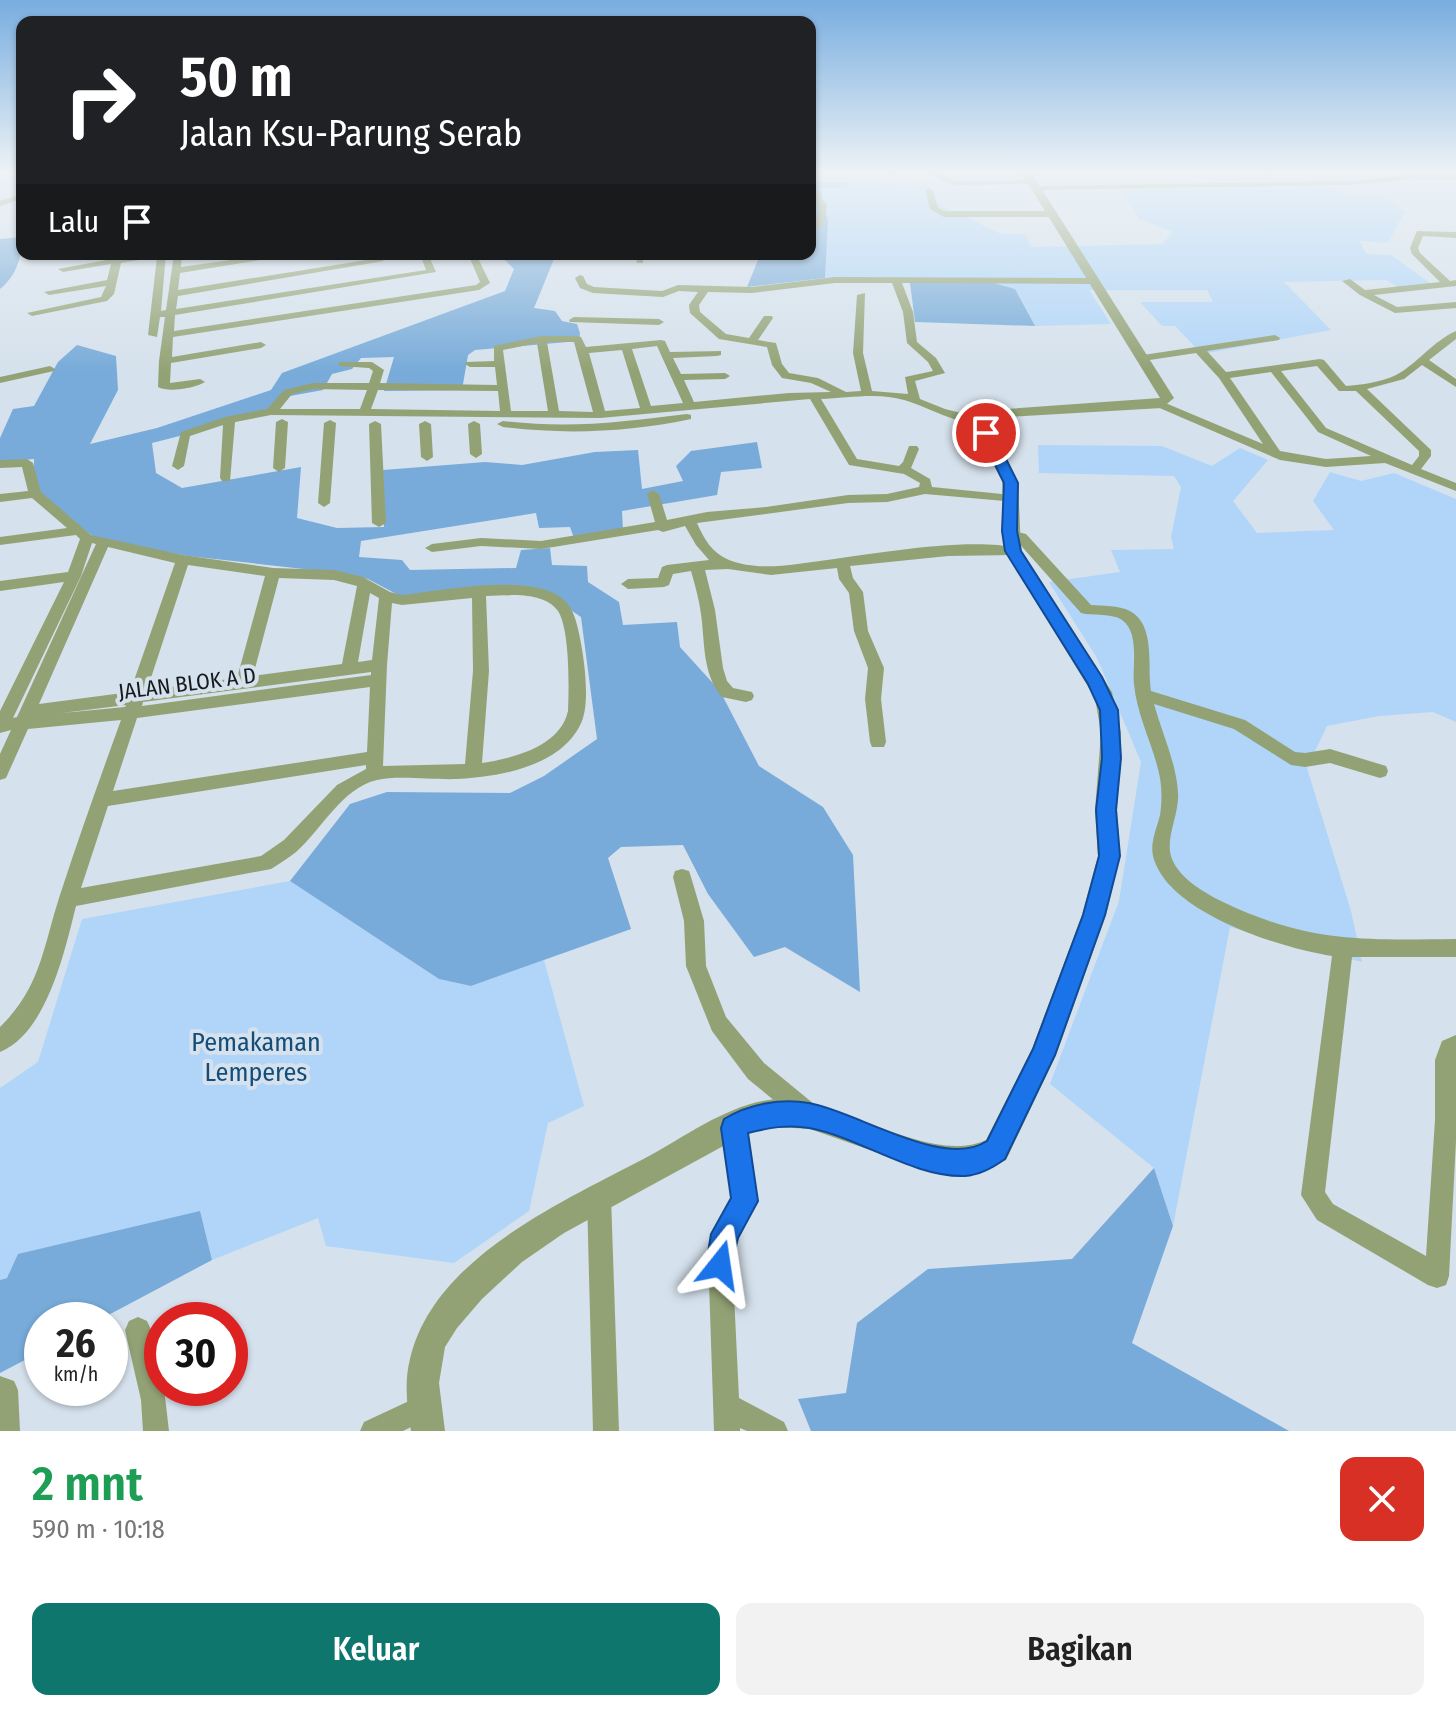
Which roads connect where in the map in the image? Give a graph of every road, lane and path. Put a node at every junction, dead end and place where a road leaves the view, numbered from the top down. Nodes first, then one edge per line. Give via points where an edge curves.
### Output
1 (1067, 239) edge
2 (1418, 239) edge
3 (108, 260) edge
4 (118, 260) edge
5 (161, 260) edge
6 (177, 260) edge
7 (251, 260) edge
8 (367, 260) edge
9 (378, 260) edge
10 (426, 260) edge
11 (475, 260) edge
12 (63, 269) dead end
13 (175, 271) junction
14 (431, 272) junction
15 (737, 277) dead end
16 (580, 278) dead end
17 (383, 280) junction
18 (896, 281) junction
19 (1093, 281) junction
20 (1347, 281) dead end
21 (113, 282) junction
22 (1452, 284) edge
23 (705, 289) junction
24 (744, 289) junction
25 (49, 292) dead end
26 (437, 293) junction
27 (1363, 293) junction
28 (172, 294) junction
29 (862, 295) dead end
30 (1456, 305) edge
31 (661, 311) junction
32 (32, 313) dead end
33 (171, 313) junction
34 (156, 315) junction
35 (768, 318) dead end
36 (574, 320) dead end
37 (1456, 334) edge
38 (153, 335) dead end
39 (168, 335) junction
40 (1275, 338) dead end
41 (541, 339) junction
42 (752, 341) junction
43 (261, 345) dead end
44 (626, 346) junction
45 (1199, 349) junction
46 (583, 350) junction
47 (717, 353) dead end
48 (667, 355) junction
49 (1143, 358) junction
50 (1420, 359) junction
51 (164, 361) junction
52 (343, 364) dead end
53 (470, 364) dead end
54 (500, 364) junction
55 (50, 369) dead end
56 (1274, 369) junction
57 (725, 376) dead end
58 (1223, 376) junction
59 (677, 377) junction
60 (0, 380) edge
61 (200, 382) dead end
62 (1456, 384) edge
63 (376, 386) junction
64 (503, 388) junction
65 (1359, 388) junction
66 (846, 394) junction
67 (867, 394) junction
68 (813, 395) junction
69 (915, 400) junction
70 (705, 404) junction
71 (1159, 404) junction
72 (690, 406) junction
73 (647, 411) junction
74 (271, 412) junction
75 (364, 413) junction
76 (506, 414) junction
77 (554, 414) junction
78 (595, 415) junction
79 (233, 418) junction
80 (282, 422) junction
81 (985, 422) junction
82 (330, 423) junction
83 (375, 424) junction
84 (425, 424) junction
85 (474, 424) junction
86 (1258, 424) junction
87 (1217, 427) junction
88 (588, 430) junction
89 (913, 449) dead end
90 (476, 454) dead end
91 (1277, 454) junction
92 (427, 457) dead end
93 (1386, 459) junction
94 (0, 464) edge
95 (178, 466) dead end
96 (279, 468) dead end
97 (1414, 470) junction
98 (900, 471) junction
99 (226, 478) dead end
100 (1456, 487) edge
101 (925, 490) junction
102 (35, 494) junction
103 (653, 494) dead end
104 (0, 498) edge
105 (1012, 499) junction
106 (324, 503) dead end
107 (690, 521) junction
108 (379, 523) dead end
109 (663, 528) junction
110 (82, 535) junction
111 (0, 541) edge
112 (1011, 542) junction
113 (103, 543) junction
114 (432, 548) dead end
115 (183, 560) junction
116 (843, 563) junction
117 (697, 565) junction
118 (729, 565) junction
119 (273, 573) junction
120 (74, 576) junction
121 (365, 583) junction
122 (628, 584) dead end
123 (0, 586) edge
124 (479, 592) junction
125 (386, 596) junction
126 (349, 669) junction
127 (379, 672) junction
128 (244, 681) junction
129 (1144, 695) junction
130 (746, 696) dead end
131 (135, 706) junction
132 (24, 718) junction
133 (2, 722) edge
134 (878, 742) dead end
135 (374, 765) junction
136 (473, 769) junction
137 (1380, 771) dead end
138 (0, 773) edge
139 (103, 800) junction
140 (682, 877) dead end
141 (68, 899) junction
142 (1343, 947) junction
143 (1456, 948) edge
144 (0, 1042) edge
145 (1456, 1046) edge
146 (810, 1115) junction
147 (733, 1128) junction
148 (599, 1197) junction
149 (138, 1330) dead end
150 (0, 1389) edge
151 (426, 1419) edge
152 (727, 1419) edge
153 (774, 1430) edge
154 (7, 1431) edge
155 (156, 1431) edge
156 (373, 1431) edge
157 (606, 1431) edge

1 - 19 street
2 - 22 street via 1416,254
3 - 12 street
4 - 21 street
5 - 34 street
6 - 13 street
7 - 13 street
8 - 28 street
9 - 17 street
10 - 14 street
11 - 26 street via 485,284
13 - 28 street
14 - 17 street
14 - 26 street
15 - 24 street
16 - 31 street via 587,289
17 - 33 street
18 - 19 street
18 - 24 street via 835,280 785,291
18 - 69 street via 912,343 940,374 909,379
19 - 49 street
20 - 27 street
21 - 25 street
21 - 32 street via 104,299
22 - 27 street
23 - 24 street
23 - 31 street via 678,288
23 - 42 street via 695,313 723,337
26 - 39 street
27 - 30 street via 1395,310
28 - 33 street
29 - 67 street via 858,353
31 - 36 street
33 - 34 street
33 - 39 street
34 - 38 street
35 - 42 street
37 - 50 street
39 - 51 street
40 - 45 street
41 - 46 street via 575,338
41 - 54 street via 500,345
41 - 77 street
42 - 66 street via 772,345 786,376 814,380
43 - 51 street
44 - 46 street
44 - 48 street via 658,343
44 - 73 street
45 - 49 street
45 - 58 street
46 - 78 street
47 - 48 street
48 - 59 street
49 - 71 street via 1167,398
50 - 62 street
50 - 65 street via 1393,380
51 - 61 street via 164,387
52 - 63 street via 376,366
53 - 54 street
54 - 64 street
55 - 60 street
56 - 58 street
56 - 65 street via 1320,362 1343,389
56 - 93 street via 1322,430
57 - 59 street
58 - 86 street
59 - 72 street
63 - 64 street
63 - 74 street via 296,389 284,394
63 - 75 street
64 - 76 street
65 - 97 street via 1425,450
66 - 67 street
66 - 68 street
67 - 69 street
68 - 70 street
68 - 98 street via 853,462
69 - 81 street
70 - 72 street
70 - 88 street via 696,416
71 - 81 street via 1006,413
71 - 87 street
72 - 73 street
73 - 78 street
74 - 75 street
74 - 79 street
75 - 76 street
76 - 77 street
77 - 78 street
78 - 88 street
79 - 80 street
79 - 95 street via 186,433
79 - 99 street
80 - 82 street
80 - 96 street
81 - 105 street via 1008,474
82 - 83 street
82 - 106 street
83 - 84 street
83 - 108 street
84 - 85 street
84 - 92 street
85 - 88 street
85 - 90 street
86 - 87 street
86 - 91 street
87 - 91 street
89 - 98 street via 909,464
91 - 93 street via 1326,463
93 - 97 street
94 - 102 street via 27,463
97 - 100 street
98 - 101 street via 926,482
101 - 105 street
101 - 107 street
102 - 104 street
102 - 110 street
103 - 109 street
105 - 112 street
107 - 109 street
107 - 118 street via 704,549
109 - 114 street via 541,545 481,542
110 - 111 street
110 - 113 street
110 - 120 street
112 - 116 street
112 - 129 street via 1021,537 1086,609 1120,613 1132,621 1143,648
112 - 146 street via 1109,710 1109,856 1094,915 1043,1055 996,1150 965,1163 930,1157
113 - 115 street
113 - 132 street
115 - 119 street
115 - 131 street
116 - 118 street via 774,570
116 - 134 street via 876,668
117 - 118 street
117 - 122 street via 667,570 662,583
117 - 130 street via 717,676 728,693
119 - 121 street via 334,575
119 - 128 street
120 - 123 street
120 - 133 street
121 - 125 street
121 - 126 street
124 - 125 street via 410,600
124 - 136 street via 481,671
124 - 136 street via 525,590 564,607 570,621 577,704 569,727 540,753 516,764
125 - 127 street
126 - 127 street
126 - 128 street
127 - 131 street, JALAN BLOK A D
127 - 135 street
128 - 131 street
129 - 137 street via 1239,724 1291,758 1330,756
129 - 142 street via 1167,776 1170,803 1159,847 1172,874 1197,898 1235,917 1283,936
131 - 132 street, JALAN BLOK A D
131 - 139 street
132 - 133 street, JALAN BLOK A D
132 - 138 street
135 - 136 street
135 - 139 street
135 - 141 street via 290,846 265,863
139 - 141 street
140 - 146 street via 694,921 696,966 719,1024 756,1071
141 - 144 street via 43,991 23,1021
142 - 143 street
142 - 145 street via 1313,1195 1325,1212 1437,1276 1446,1060 1449,1048
146 - 147 street via 768,1115
147 - 148 street
147 - 152 street via 745,1201 720,1253
148 - 151 street via 519,1243 444,1316 426,1358
148 - 157 street
149 - 155 street
150 - 154 street via 5,1390
151 - 156 street
152 - 153 street

